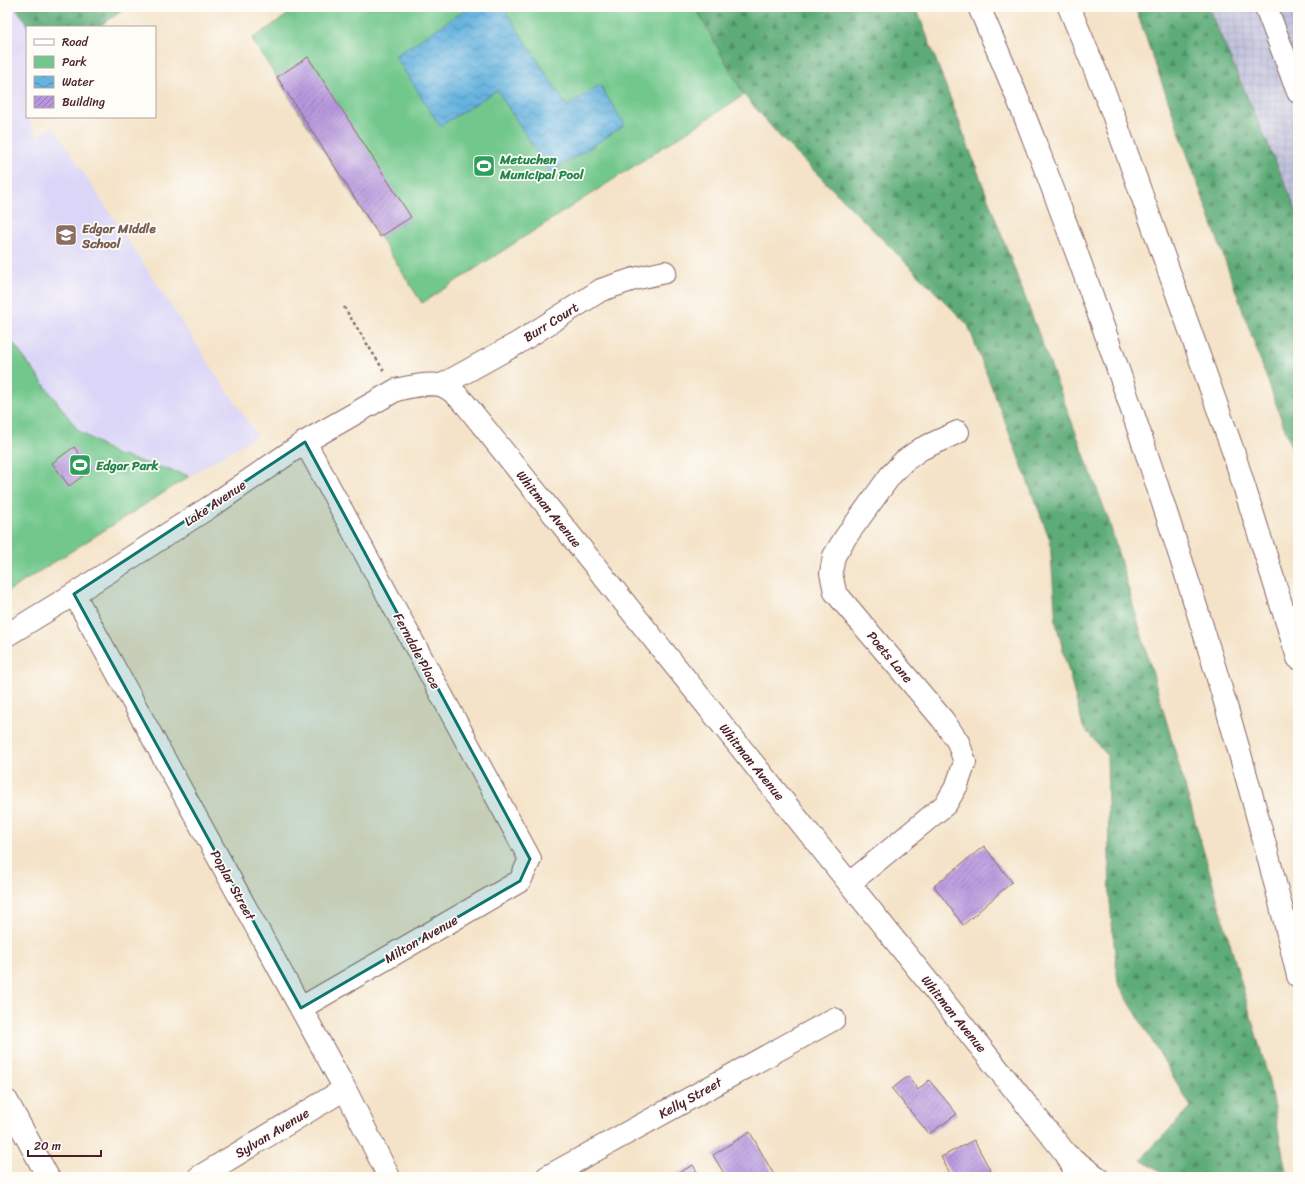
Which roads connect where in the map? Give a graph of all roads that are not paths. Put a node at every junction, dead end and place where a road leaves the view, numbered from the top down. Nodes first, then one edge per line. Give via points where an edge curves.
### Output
1 (979, 7) edge
2 (1069, 7) edge
3 (1266, 7) edge
4 (1298, 92) edge
5 (665, 272) dead end
6 (435, 385) junction
7 (958, 432) dead end
8 (305, 442) junction
9 (74, 594) junction
10 (7, 635) edge
11 (1298, 658) edge
12 (530, 859) joint
13 (850, 883) junction
14 (1298, 976) edge
15 (301, 1008) junction
16 (834, 1019) dead end
17 (345, 1089) junction
18 (7, 1101) edge
19 (1066, 1154) junction
20 (48, 1177) edge
21 (199, 1177) edge
22 (389, 1177) edge
23 (547, 1177) edge
24 (1078, 1177) edge
25 (1097, 1177) edge

1 - 14 main road via 1037,146 1108,338 1176,540 1235,737
2 - 11 main road via 1110,106 1231,443
3 - 4 main road
5 - 6 main road, Burr Court via 601,290 518,342
6 - 8 main road, Lake Avenue via 396,390
6 - 13 main road, Whitman Avenue via 458,396
7 - 13 main road, Poets Lane via 921,449 904,461 890,476 834,556 831,573 835,592 943,720 958,742 965,762 957,785 946,804
8 - 9 main road, Lake Avenue via 216,503
8 - 12 main road, Ferndale Place
9 - 10 main road, Lake Avenue
9 - 15 main road, Poplar Street
12 - 15 main road, Milton Avenue via 520,881
13 - 19 main road, Whitman Avenue
15 - 17 main road, Poplar Street
16 - 23 main road, Kelly Street
17 - 21 main road, Sylvan Avenue
17 - 22 main road, Poplar Street
18 - 20 main road
19 - 24 main road, Whitman Avenue
19 - 25 main road, Whitman Avenue

